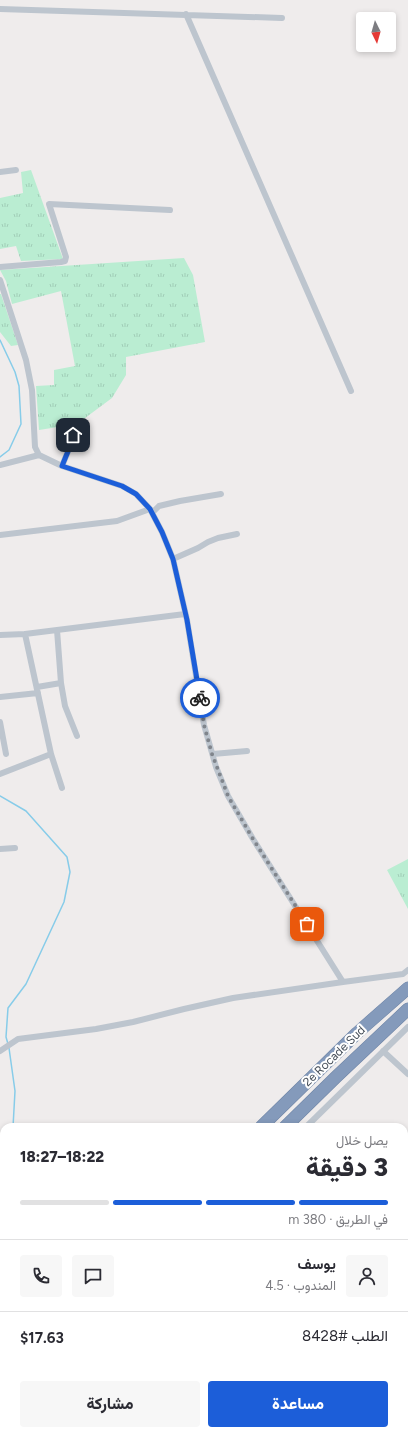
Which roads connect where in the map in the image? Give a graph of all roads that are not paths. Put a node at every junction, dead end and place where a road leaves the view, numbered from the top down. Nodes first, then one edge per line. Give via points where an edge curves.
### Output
1 (0, 9) edge
2 (186, 14) junction
3 (282, 18) dead end
4 (16, 170) dead end
5 (0, 172) edge
6 (170, 210) dead end
7 (0, 267) edge
8 (0, 280) edge
9 (351, 391) dead end
10 (76, 426) dead end
11 (39, 455) junction
12 (0, 465) edge
13 (62, 466) junction
14 (221, 494) dead end
15 (151, 511) junction
16 (237, 534) dead end
17 (0, 535) edge
18 (173, 559) junction
19 (185, 614) junction
20 (57, 630) junction
21 (25, 634) junction
22 (0, 635) edge
23 (61, 683) junction
24 (37, 690) junction
25 (0, 697) edge
26 (0, 722) edge
27 (77, 736) dead end
28 (247, 751) dead end
29 (6, 754) dead end
30 (51, 754) junction
31 (212, 754) junction
32 (0, 774) edge
33 (62, 788) dead end
34 (16, 848) dead end
35 (0, 849) edge
36 (408, 970) edge
37 (343, 982) junction
38 (408, 988) edge
39 (408, 1009) edge
40 (408, 1027) edge
41 (0, 1051) edge
42 (383, 1051) junction
43 (408, 1074) edge
44 (266, 1123) edge
45 (289, 1123) edge
46 (310, 1123) edge

1 - 2 street
2 - 3 street
2 - 9 street
4 - 5 street
6 - 7 street via 49,204 66,257 65,261
8 - 11 street via 26,360 32,390 35,447
10 - 13 street
11 - 12 street
11 - 13 street
13 - 15 street via 122,486 136,494
14 - 15 street via 158,506
15 - 17 street via 117,520
15 - 18 street
16 - 18 street via 218,538
18 - 19 street
19 - 20 street
19 - 31 street via 204,725
20 - 21 street
20 - 23 street
21 - 22 street
21 - 24 street
23 - 24 street
23 - 27 street via 65,706
24 - 25 street
24 - 30 street
26 - 29 street
28 - 31 street
30 - 32 street
30 - 33 street
31 - 37 street via 228,796
34 - 35 street
36 - 37 street via 402,974
37 - 41 street via 233,998 96,1029 18,1039
38 - 44 highway, 2e Rocade Sud
39 - 45 highway, 2e Rocade Sud
40 - 42 street
42 - 43 street
42 - 46 street

